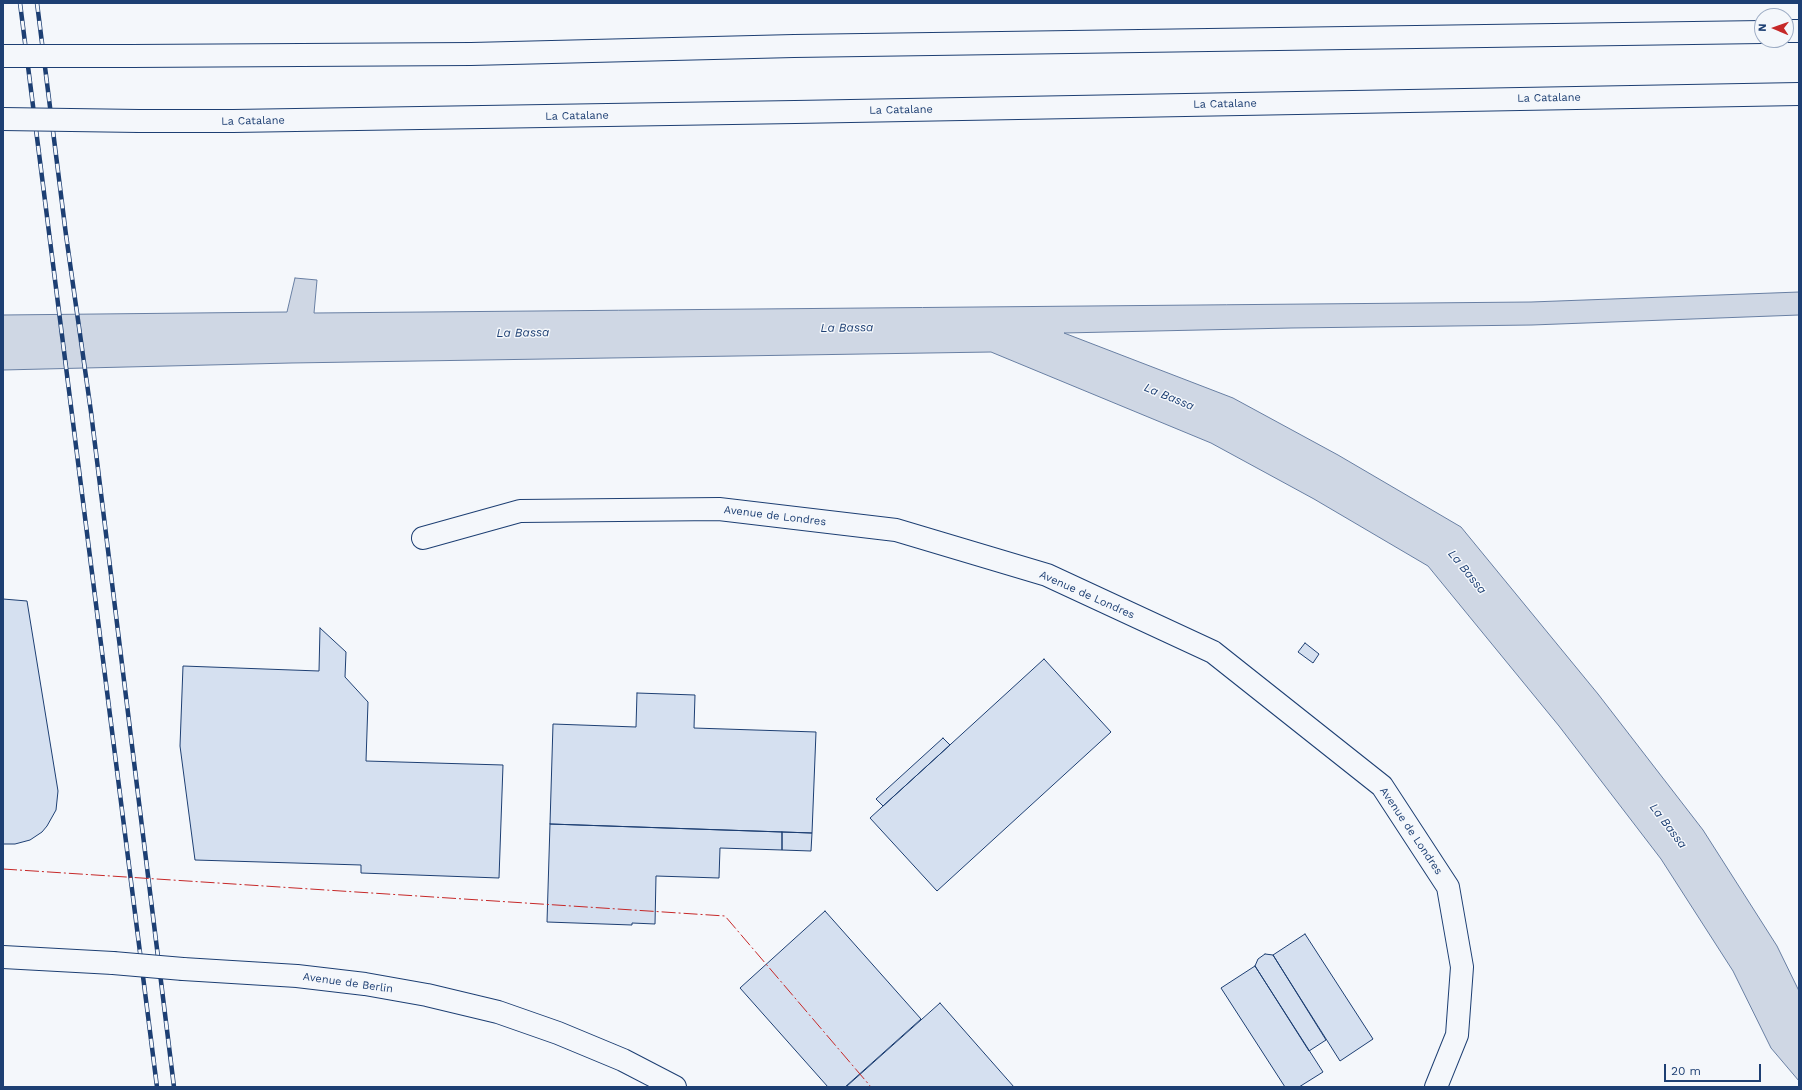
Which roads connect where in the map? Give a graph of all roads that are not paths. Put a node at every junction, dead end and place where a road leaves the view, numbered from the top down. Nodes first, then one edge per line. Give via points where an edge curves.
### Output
1 (1754, 32) edge
2 (3, 56) edge
3 (1799, 94) edge
4 (3, 119) edge
5 (423, 538) dead end
6 (3, 957) edge
7 (675, 1087) edge
8 (1436, 1087) edge

1 - 2 main road, bridge via 794,46 471,54
3 - 4 main road, La Catalane, bridge via 233,122
5 - 8 main road, Avenue de Londres via 520,511 719,509 896,530 1046,575 1213,652 1382,786 1448,888 1462,967 1457,1035
6 - 7 main road, Avenue de Berlin, bridge via 297,976 365,984 448,1000 498,1012 558,1033 623,1060

